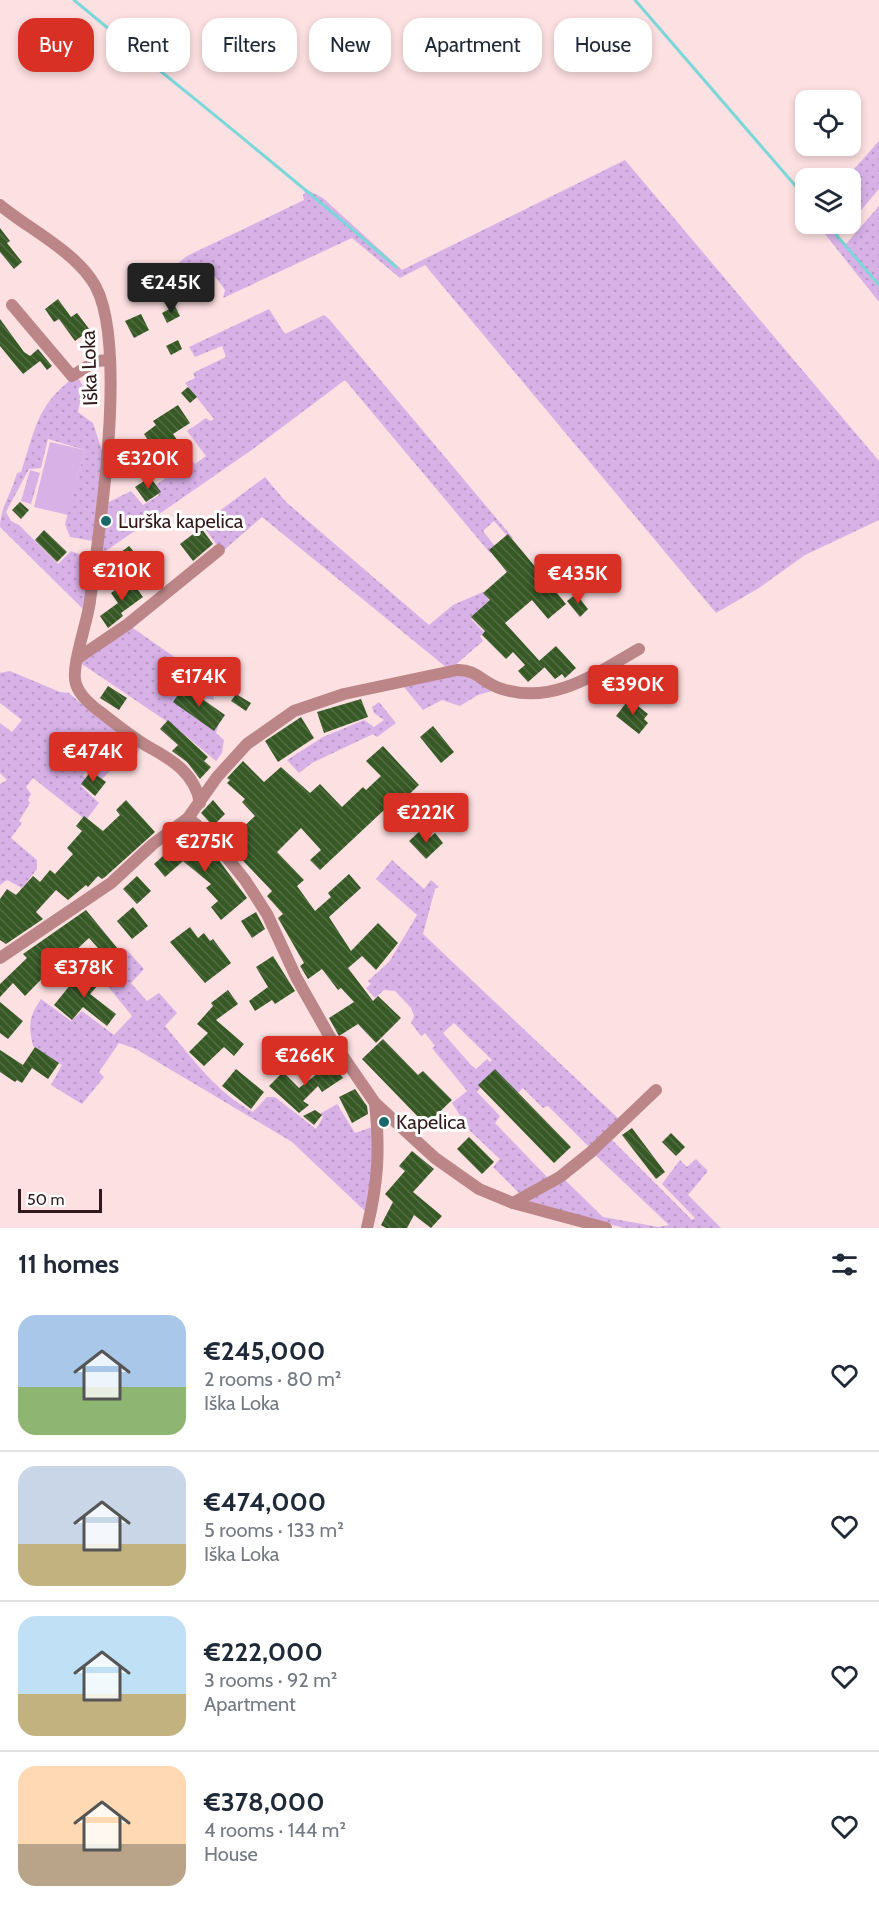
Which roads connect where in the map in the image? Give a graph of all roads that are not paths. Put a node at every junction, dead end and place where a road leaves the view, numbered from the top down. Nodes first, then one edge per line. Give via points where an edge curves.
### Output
1 (0, 205) edge
2 (12, 305) dead end
3 (110, 360) junction
4 (219, 550) dead end
5 (639, 650) dead end
6 (78, 658) junction
7 (200, 803) junction
8 (188, 818) junction
9 (0, 958) edge
10 (656, 1090) dead end
11 (375, 1103) junction
12 (513, 1203) junction
13 (367, 1228) edge
14 (606, 1228) edge

1 - 3 street, Iška Loka via 70,257 91,278 104,309
2 - 3 street via 72,376 96,361
3 - 6 street, Iška Loka via 111,406 96,550
4 - 6 street via 128,624
5 - 7 street via 556,692 515,693 495,687 468,669 457,669 294,711 247,744
6 - 7 street, Iška Loka via 74,671 83,697 178,765 194,785
7 - 8 street
8 - 9 street via 111,883
8 - 11 street via 208,834 245,880 267,914 331,1039
10 - 12 street via 560,1177
11 - 12 street via 435,1158 479,1189
11 - 13 street via 380,1145 377,1185
12 - 14 street

